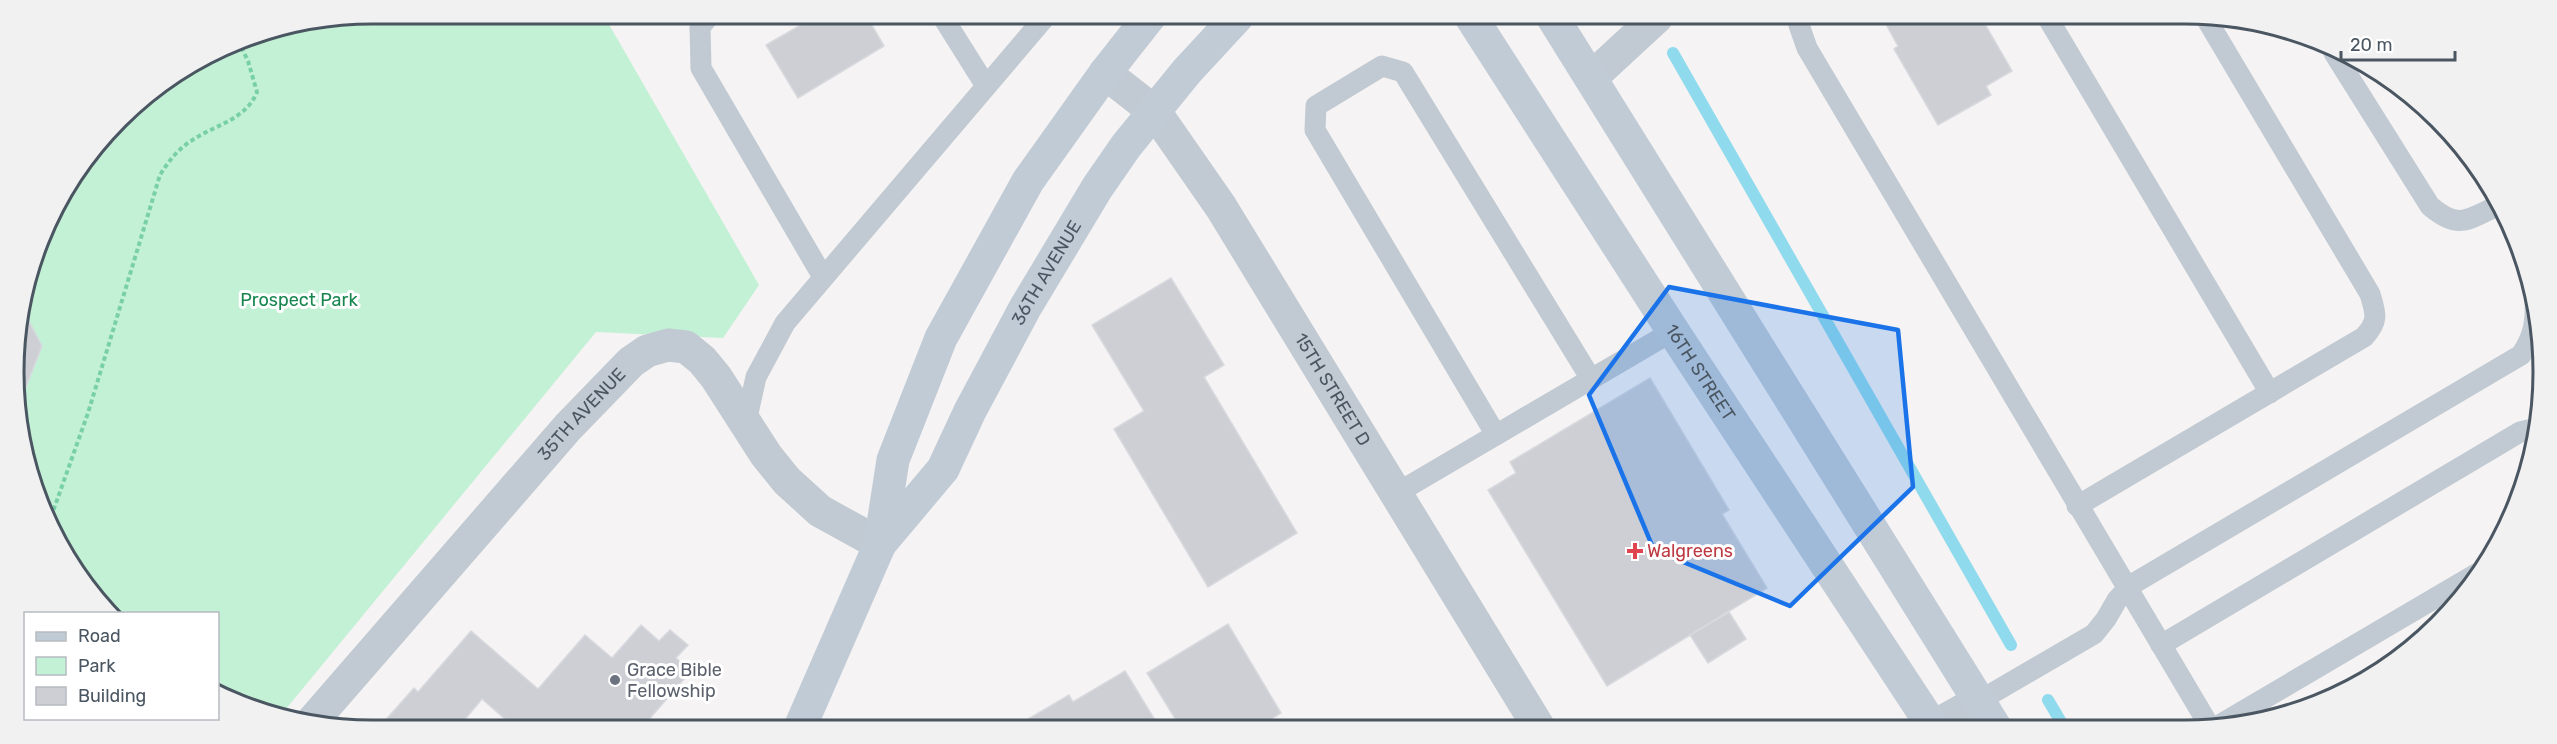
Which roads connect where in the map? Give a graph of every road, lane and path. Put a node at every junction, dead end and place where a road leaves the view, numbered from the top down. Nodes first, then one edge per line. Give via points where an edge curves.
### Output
1 (702, 24) edge
2 (947, 24) edge
3 (1039, 24) edge
4 (1144, 24) edge
5 (1231, 24) edge
6 (1475, 24) edge
7 (1556, 24) edge
8 (1565, 24) edge
9 (1647, 24) edge
10 (1799, 24) edge
11 (2051, 24) edge
12 (2210, 25) edge
13 (242, 49) edge
14 (2338, 60) edge
15 (1582, 65) junction
16 (1105, 73) junction
17 (986, 86) junction
18 (1155, 112) junction
19 (2492, 208) edge
20 (823, 278) junction
21 (1672, 331) junction
22 (2531, 340) edge
23 (1591, 379) junction
24 (2270, 393) junction
25 (746, 422) junction
26 (2528, 430) edge
27 (1496, 435) junction
28 (1397, 493) junction
29 (2077, 506) junction
30 (53, 511) edge
31 (880, 544) junction
32 (2462, 582) edge
33 (2127, 589) junction
34 (2161, 645) junction
35 (1987, 714) edge
36 (318, 715) edge
37 (2236, 716) edge
38 (2205, 719) edge
39 (803, 720) edge
40 (1534, 720) edge
41 (1928, 720) edge
42 (1962, 720) edge

1 - 20 lane via 701,68
2 - 17 lane
3 - 17 lane
4 - 16 main road, 36TH AVENUE
5 - 18 main road, 36TH AVENUE
6 - 21 main road, 16TH STREET
7 - 15 main road
8 - 15 main road
9 - 15 street
10 - 29 lane via 1808,48
11 - 24 lane
12 - 24 lane via 2370,294 2376,312 2374,326 2364,337
13 - 30 path via 255,81 254,100 239,114 191,141 169,160 160,175 88,413
14 - 19 lane via 2430,206 2443,218 2455,222
15 - 35 main road
16 - 18 street, 15TH STREET D
16 - 31 main road, 36TH AVENUE via 1028,182 941,338 893,460
17 - 20 lane
18 - 28 street, 15TH STREET D via 1221,207
18 - 31 main road, 36TH AVENUE via 1126,146 1059,248 970,411 943,469
20 - 25 lane via 785,323 756,377
21 - 23 lane
21 - 41 main road, 16TH STREET
22 - 33 lane via 2521,355
23 - 27 lane
23 - 27 lane via 1403,72 1382,66 1316,106 1315,130
24 - 29 lane
25 - 31 street, 35TH AVENUE via 787,481 820,511
25 - 36 street, 35TH AVENUE via 702,360 686,347 668,345 647,351 631,362 568,427
26 - 34 lane
27 - 28 lane
28 - 40 street, 15TH STREET D
29 - 33 lane
31 - 39 main road, 36TH AVENUE
32 - 37 lane
33 - 34 lane
33 - 35 lane via 2094,634
34 - 38 lane
35 - 42 street

